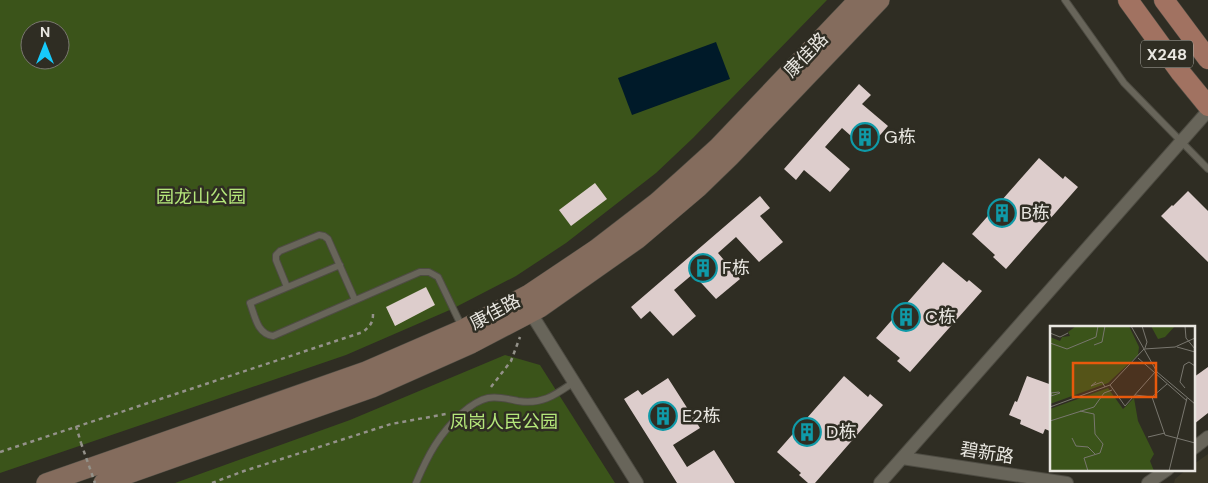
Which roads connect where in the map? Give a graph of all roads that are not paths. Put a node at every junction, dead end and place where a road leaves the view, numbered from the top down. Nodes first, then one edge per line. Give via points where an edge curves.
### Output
1 (858, 0) edge
2 (880, 0) edge
3 (1064, 0) edge
4 (1128, 0) edge
5 (1164, 0) edge
6 (1208, 59) edge
7 (1208, 106) edge
8 (1208, 111) edge
9 (1181, 142) junction
10 (1208, 169) edge
11 (340, 265) junction
12 (288, 287) junction
13 (355, 300) junction
14 (526, 306) junction
15 (467, 336) junction
16 (574, 382) junction
17 (1208, 437) edge
18 (1196, 446) edge
19 (902, 458) junction
20 (1167, 470) edge
21 (46, 483) edge
22 (103, 483) edge
23 (416, 483) edge
24 (637, 483) edge
25 (880, 483) edge
26 (1067, 483) edge
27 (1148, 483) edge

1 - 14 street, 康佳路 via 718,147 657,202
2 - 14 street, 康佳路 via 730,157 669,214 606,263
3 - 9 lane via 1124,83
4 - 7 main road, X248
5 - 6 main road, X248
8 - 9 street
9 - 10 lane
9 - 19 street
11 - 12 lane
11 - 12 lane via 328,238 324,236 319,235 280,251 276,260
11 - 13 lane
12 - 13 lane via 250,303 261,332 273,336
13 - 15 lane via 420,272 429,272 438,277
14 - 15 street, 康佳路
14 - 16 street
15 - 21 street, 康佳路
15 - 22 street, 康佳路 via 407,373 338,401
16 - 23 lane via 555,395 535,402 501,397 477,402 439,437
16 - 24 street
17 - 18 street
19 - 25 street
19 - 26 street, 碧新路
20 - 27 street

